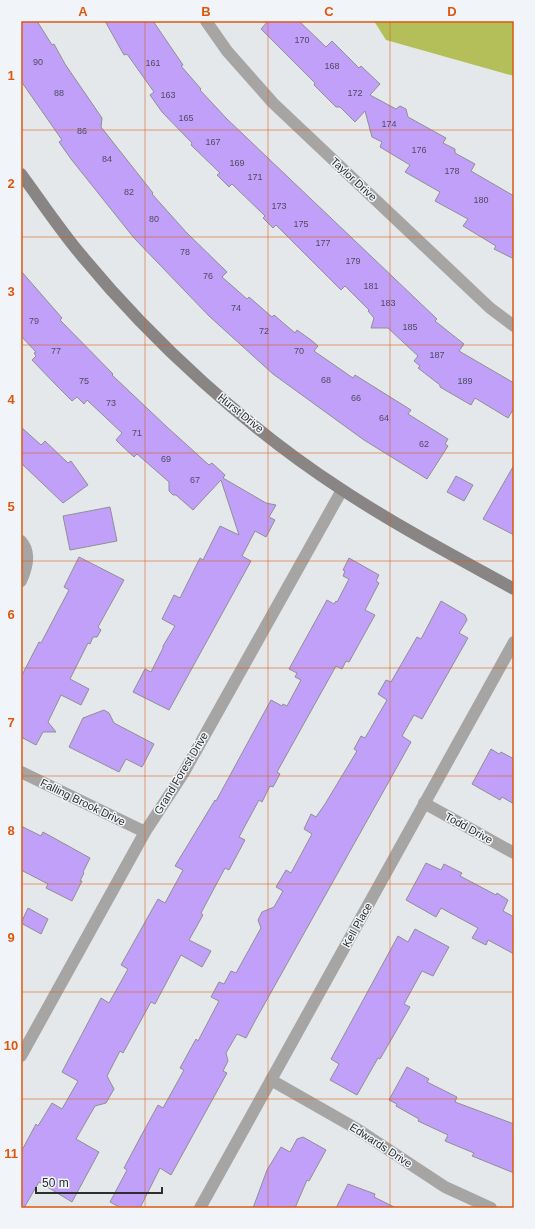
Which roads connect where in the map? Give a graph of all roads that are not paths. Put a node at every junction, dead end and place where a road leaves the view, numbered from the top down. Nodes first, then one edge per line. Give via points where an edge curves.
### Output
1 (206, 21) edge
2 (21, 174) edge
3 (514, 326) edge
4 (342, 490) junction
5 (21, 541) edge
6 (21, 581) edge
7 (514, 589) edge
8 (514, 642) edge
9 (21, 772) edge
10 (424, 804) junction
11 (145, 832) junction
12 (514, 853) edge
13 (21, 1056) edge
14 (271, 1080) junction
15 (200, 1208) edge
16 (491, 1208) edge

1 - 3 street, Taylor Drive via 226,51 273,103 490,308
2 - 4 street, Hurst Drive via 82,256 160,341 229,404
4 - 7 street, Hurst Drive
4 - 11 street, Grand Forest Drive via 182,774
5 - 6 street via 27,550 27,559
8 - 10 street, Kell Place
9 - 11 street, Falling Brook Drive
10 - 12 street, Todd Drive
10 - 14 street, Kell Place
11 - 13 street, Grand Forest Drive
14 - 15 street, Kell Place
14 - 16 street, Edwards Drive via 357,1129 445,1187

